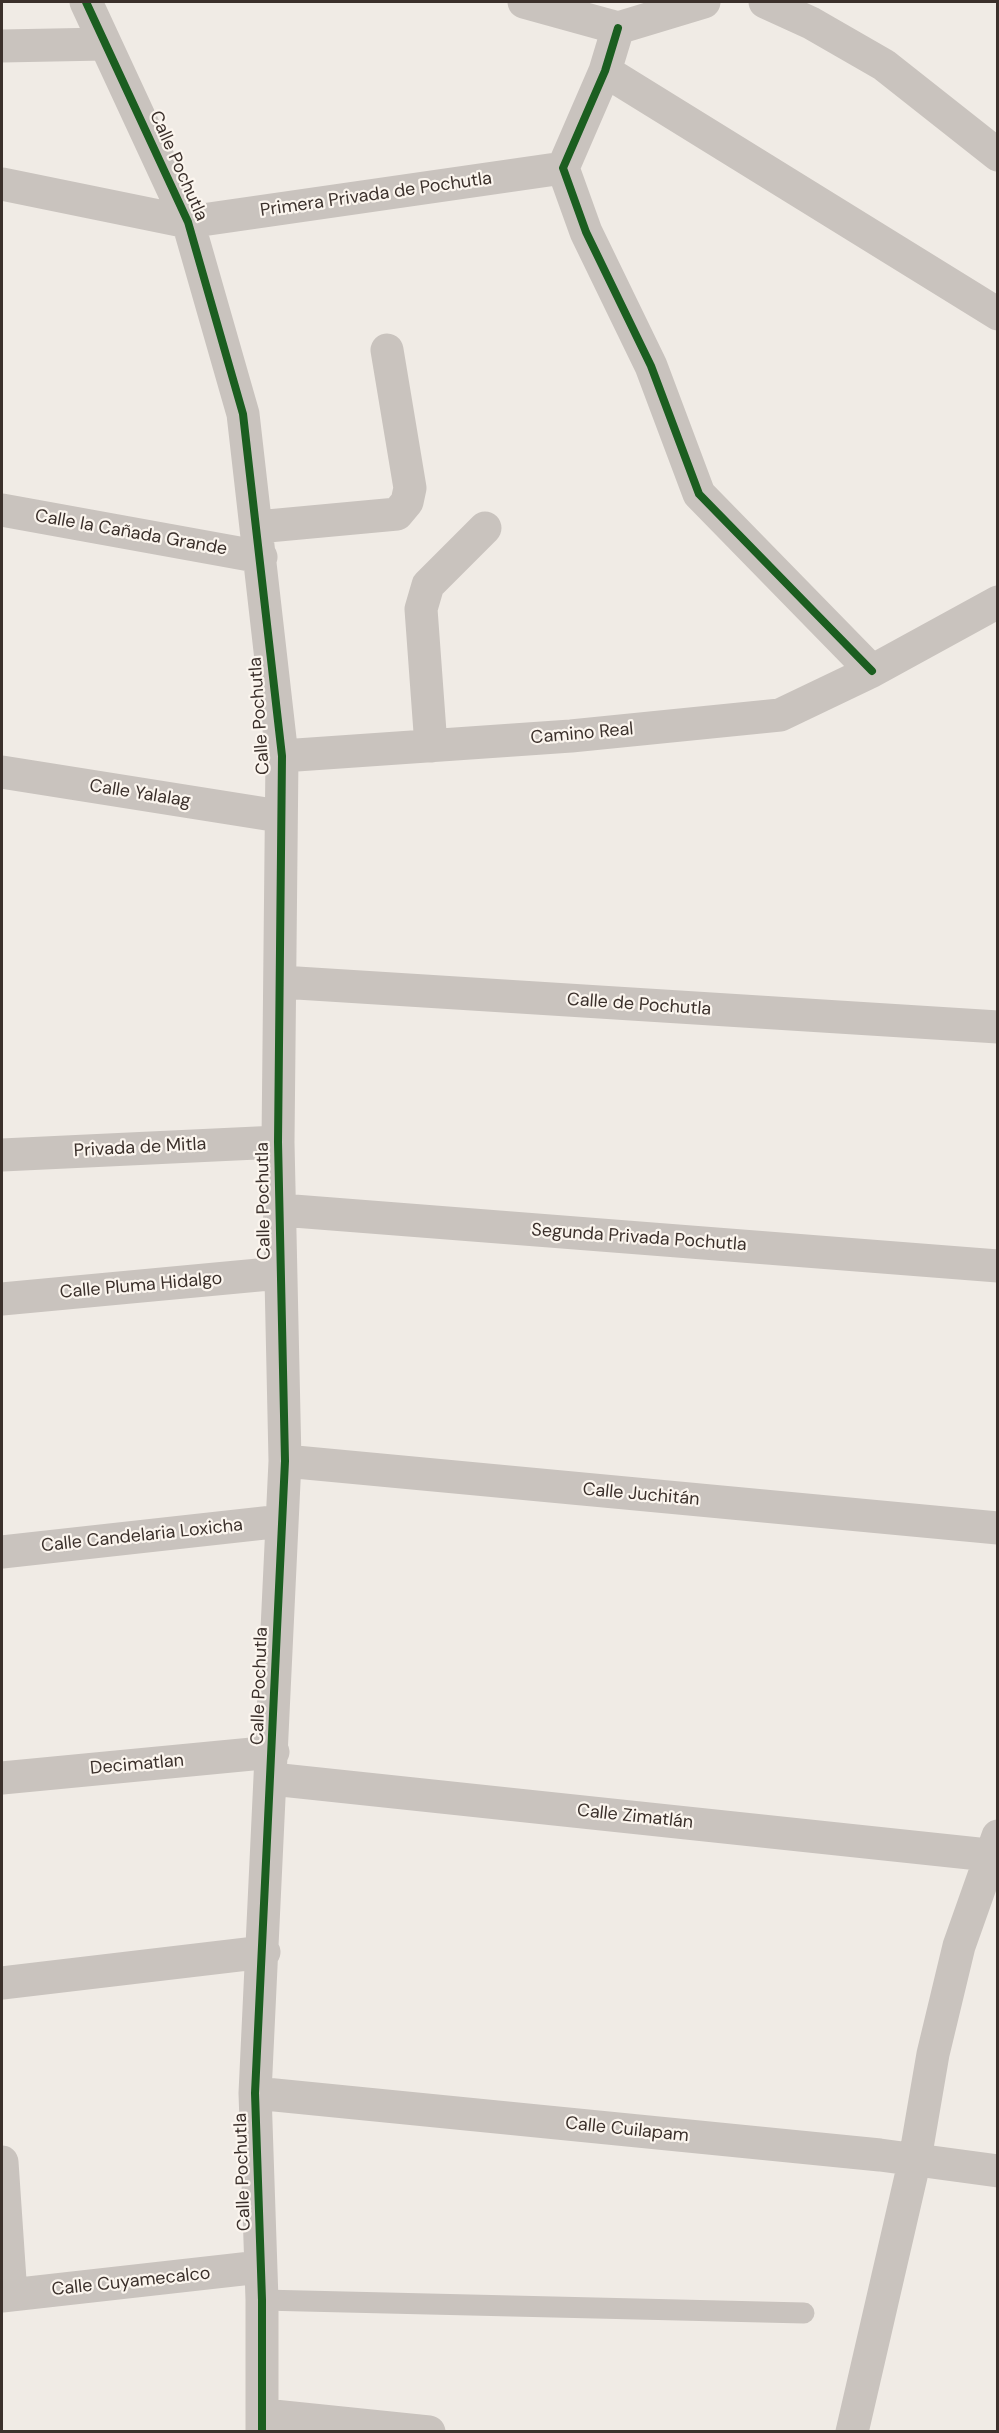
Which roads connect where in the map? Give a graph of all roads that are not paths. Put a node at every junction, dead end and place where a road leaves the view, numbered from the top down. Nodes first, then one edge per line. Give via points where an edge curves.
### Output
1 (86, 2) edge
2 (524, 2) edge
3 (704, 2) edge
4 (765, 2) edge
5 (618, 28) junction
6 (105, 44) junction
7 (2, 46) edge
8 (605, 71) junction
9 (998, 154) edge
10 (563, 168) junction
11 (2, 184) edge
12 (188, 222) junction
13 (998, 314) edge
14 (387, 350) dead end
15 (2, 510) edge
16 (485, 528) dead end
17 (259, 542) junction
18 (998, 602) edge
19 (872, 670) junction
20 (431, 746) junction
21 (282, 756) junction
22 (2, 772) edge
23 (279, 816) junction
24 (280, 982) junction
25 (998, 1027) edge
26 (278, 1142) junction
27 (2, 1155) edge
28 (280, 1210) junction
29 (998, 1266) edge
30 (280, 1273) junction
31 (2, 1299) edge
32 (285, 1461) junction
33 (282, 1521) junction
34 (998, 1528) edge
35 (2, 1552) edge
36 (272, 1766) junction
37 (2, 1778) edge
38 (996, 1849) edge
39 (264, 1952) junction
40 (2, 1983) edge
41 (255, 2093) junction
42 (915, 2159) junction
43 (2, 2163) edge
44 (998, 2171) edge
45 (260, 2267) junction
46 (6, 2296) edge
47 (262, 2300) junction
48 (804, 2313) dead end
49 (263, 2423) edge
50 (429, 2432) edge
51 (852, 2432) edge

1 - 6 street, Calle Pochutla
2 - 5 street
3 - 5 street
4 - 9 street via 811,22 884,65
5 - 8 street
6 - 7 street
6 - 12 street, Calle Pochutla
8 - 10 street
8 - 13 street
10 - 12 street, Primera Privada de Pochutla
10 - 19 street via 586,232 651,366 699,494
11 - 12 street, Primera Privada de Pochutla
12 - 17 street, Calle Pochutla via 243,414
14 - 17 street, Calle la Cañada Grande via 410,488 407,502 397,514
15 - 17 street, Calle la Cañada Grande
16 - 20 street via 428,585 421,609
17 - 21 street, Calle Pochutla
18 - 19 street, Camino Real
19 - 20 street, Camino Real via 780,715
20 - 21 street, Camino Real
21 - 23 street, Calle Pochutla
22 - 23 street, Calle Yalalag
23 - 24 street, Calle Pochutla
24 - 25 street, Calle de Pochutla
24 - 26 street, Calle Pochutla
26 - 27 street, Privada de Mitla
26 - 28 street, Calle Pochutla
28 - 29 street, Segunda Privada Pochutla
28 - 30 street, Calle Pochutla
30 - 31 street, Calle Pluma Hidalgo
30 - 32 street, Calle Pochutla
32 - 33 street, Calle Pochutla
32 - 34 street, Calle Juchitán
33 - 35 street, Calle Candelaria Loxicha
33 - 36 street, Calle Pochutla
36 - 37 street, Decimatlan
36 - 38 street, Calle Zimatlán
36 - 39 street, Calle Pochutla
38 - 42 street via 959,1946 933,2054
39 - 40 street
39 - 41 street, Calle Pochutla
41 - 42 street, Calle Cuilapam
41 - 45 street, Calle Pochutla
42 - 44 street, Calle Cuilapam
42 - 51 street
43 - 46 street
45 - 46 street, Calle Cuyamecalco
45 - 47 street, Calle Pochutla
47 - 48 lane
47 - 49 street, Calle Pochutla
49 - 50 street

